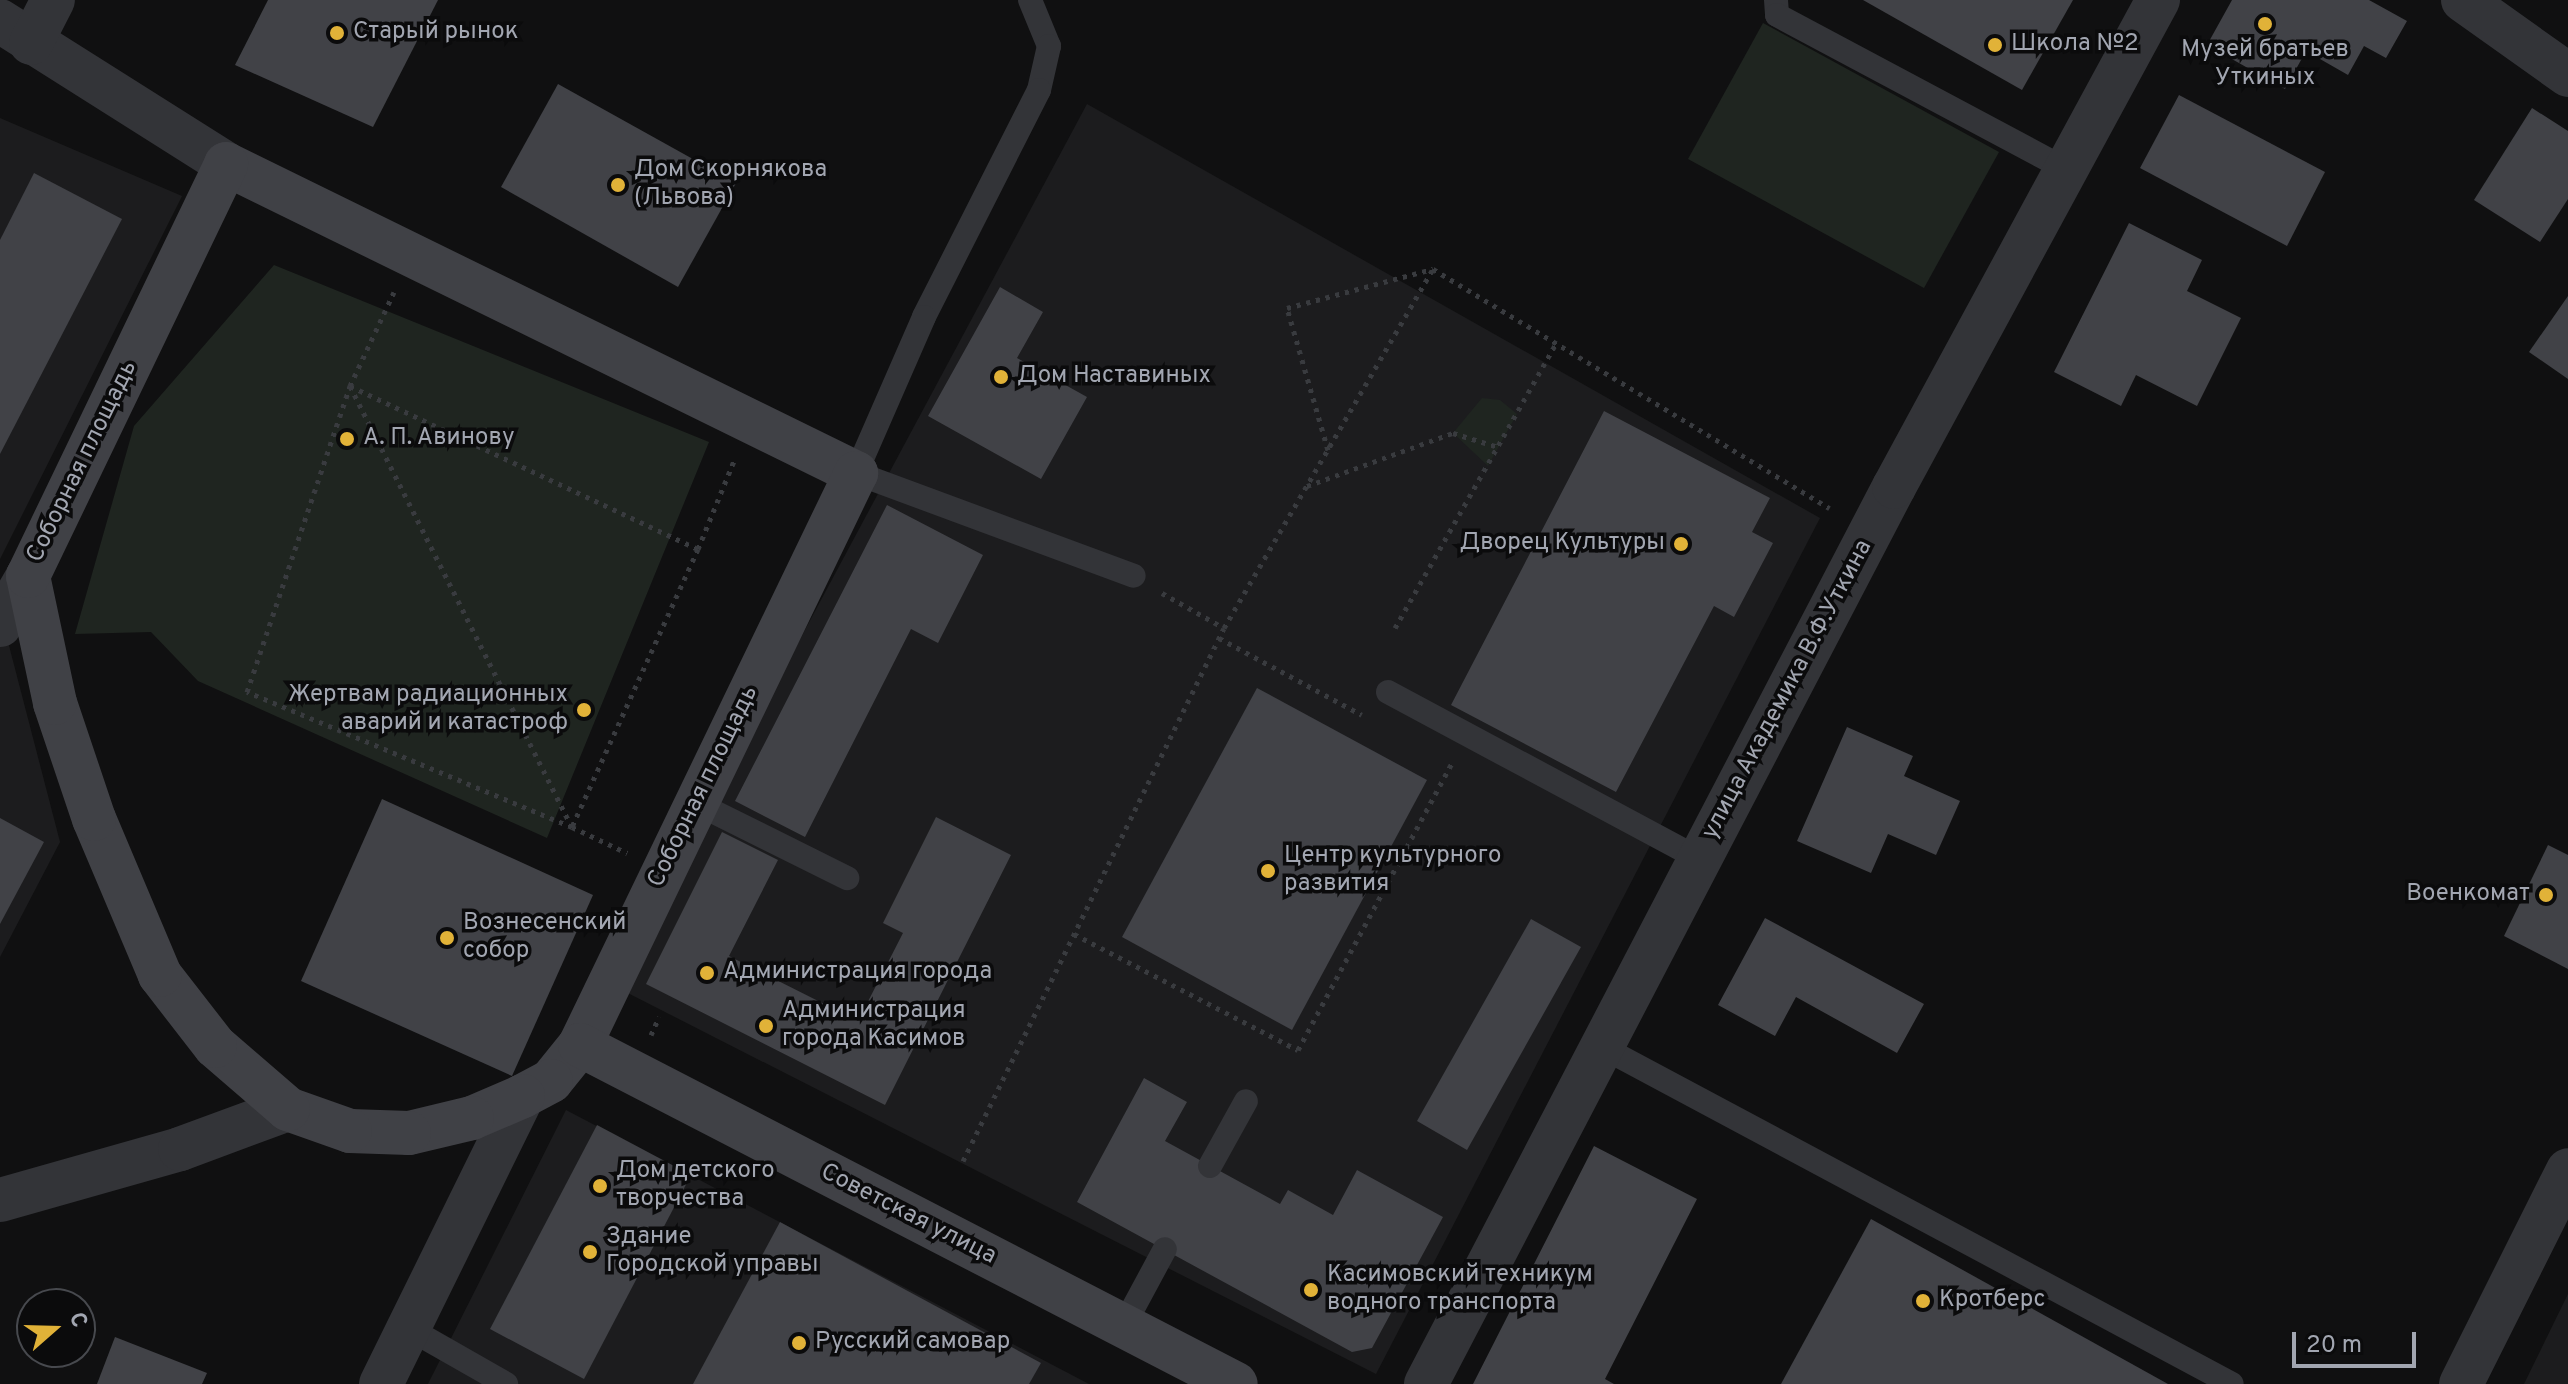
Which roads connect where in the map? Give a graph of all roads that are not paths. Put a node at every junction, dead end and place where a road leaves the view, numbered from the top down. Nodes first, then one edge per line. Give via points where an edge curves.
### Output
1 (53, 0) edge
2 (1030, 0) edge
3 (1776, 0) edge
4 (2158, 0) edge
5 (2463, 0) edge
6 (15, 32) edge
7 (2568, 75) edge
8 (226, 164) junction
9 (2065, 169) junction
10 (856, 473) junction
11 (28, 576) junction
12 (1134, 576) road end
13 (0, 625) edge
14 (1388, 692) dead end
15 (696, 803) junction
16 (1700, 859) junction
17 (847, 878) dead end
18 (580, 1045) junction
19 (1602, 1047) junction
20 (523, 1096) junction
21 (1246, 1101) dead end
22 (288, 1109) junction
23 (1210, 1166) dead end
24 (2568, 1170) edge
25 (0, 1200) edge
26 (1165, 1249) dead end
27 (1124, 1325) junction
28 (408, 1328) junction
29 (381, 1384) edge
30 (506, 1384) edge
31 (1236, 1384) edge
32 (1426, 1384) edge
33 (2232, 1384) edge
34 (2461, 1384) edge

1 - 6 street
2 - 10 lane via 1049,46 1039,90 924,317
3 - 9 lane via 1777,15
4 - 9 street, улица Академика В.Ф.Уткина
5 - 7 street
6 - 8 street
8 - 10 street
8 - 11 street, Соборная площадь
9 - 16 street, улица Академика В.Ф.Уткина
10 - 12 lane
10 - 15 street, Соборная площадь
11 - 13 street
11 - 22 street, Соборная площадь via 65,732 94,819 160,975 215,1046
14 - 16 lane
15 - 17 lane
15 - 18 street, Соборная площадь
16 - 19 street, улица Академика В.Ф.Уткина
18 - 20 street, Соборная площадь via 551,1081
18 - 27 street, Советская улица
19 - 32 street, улица Академика В.Ф.Уткина
19 - 33 lane
20 - 22 street, Соборная площадь via 472,1118 409,1133 350,1131
20 - 28 street
21 - 23 lane
22 - 25 street via 180,1149
24 - 34 street
26 - 27 lane
27 - 31 street, Советская улица
28 - 29 street
28 - 30 lane

